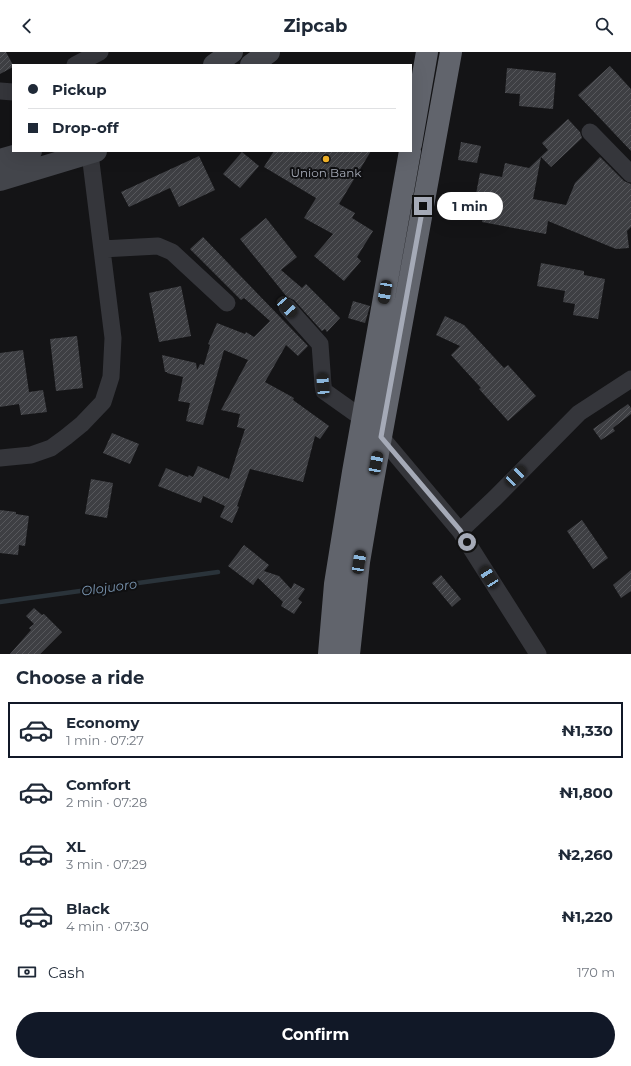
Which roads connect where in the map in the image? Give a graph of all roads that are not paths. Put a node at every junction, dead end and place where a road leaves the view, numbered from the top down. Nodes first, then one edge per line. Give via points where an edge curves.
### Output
1 (100, 52) edge
2 (232, 52) edge
3 (269, 52) edge
4 (427, 52) edge
5 (451, 52) edge
6 (77, 64) edge
7 (215, 64) edge
8 (252, 64) edge
9 (0, 91) edge
10 (12, 92) edge
11 (590, 132) dead end
12 (412, 138) edge
13 (27, 152) edge
14 (410, 152) edge
15 (93, 153) edge
16 (0, 160) edge
17 (631, 174) edge
18 (0, 180) edge
19 (102, 249) junction
20 (227, 303) dead end
21 (287, 307) dead end
22 (631, 379) edge
23 (361, 426) junction
24 (381, 437) junction
25 (0, 458) edge
26 (460, 530) junction
27 (329, 654) edge
28 (349, 654) edge
29 (538, 654) edge

1 - 6 street
2 - 7 main road
3 - 8 main road
4 - 12 highway
5 - 24 highway
9 - 10 street
11 - 17 street
13 - 16 main road
14 - 23 highway
15 - 18 main road
15 - 19 street
19 - 20 street via 158,246 172,252
19 - 25 street via 113,338 111,378 103,402 82,424 51,448 30,455
21 - 23 street via 320,344 324,391
22 - 26 street via 579,413
23 - 24 street
23 - 27 highway via 335,584
24 - 26 street
24 - 28 highway via 359,562
26 - 29 street

